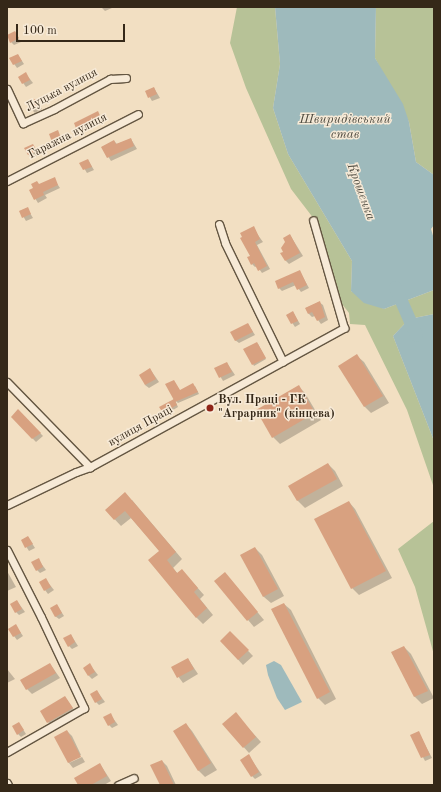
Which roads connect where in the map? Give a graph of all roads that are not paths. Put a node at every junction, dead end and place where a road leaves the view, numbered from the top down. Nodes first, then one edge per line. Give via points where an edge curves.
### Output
1 (126, 78) dead end
2 (7, 89) edge
3 (138, 114) dead end
4 (7, 181) edge
5 (313, 220) dead end
6 (219, 224) dead end
7 (283, 362) junction
8 (7, 382) edge
9 (90, 468) junction
10 (7, 505) edge
11 (7, 550) edge
12 (7, 752) edge
13 (134, 778) dead end
14 (118, 785) edge

1 - 2 street, Луцька вулиця via 110,79 23,123
3 - 4 street, Гаражна вулиця
5 - 7 street, вулиця Праці via 344,328
6 - 7 street via 224,243
7 - 9 street, вулиця Праці
8 - 9 street
9 - 10 street, вулиця Праці via 76,472
11 - 12 street via 84,708
13 - 14 street

